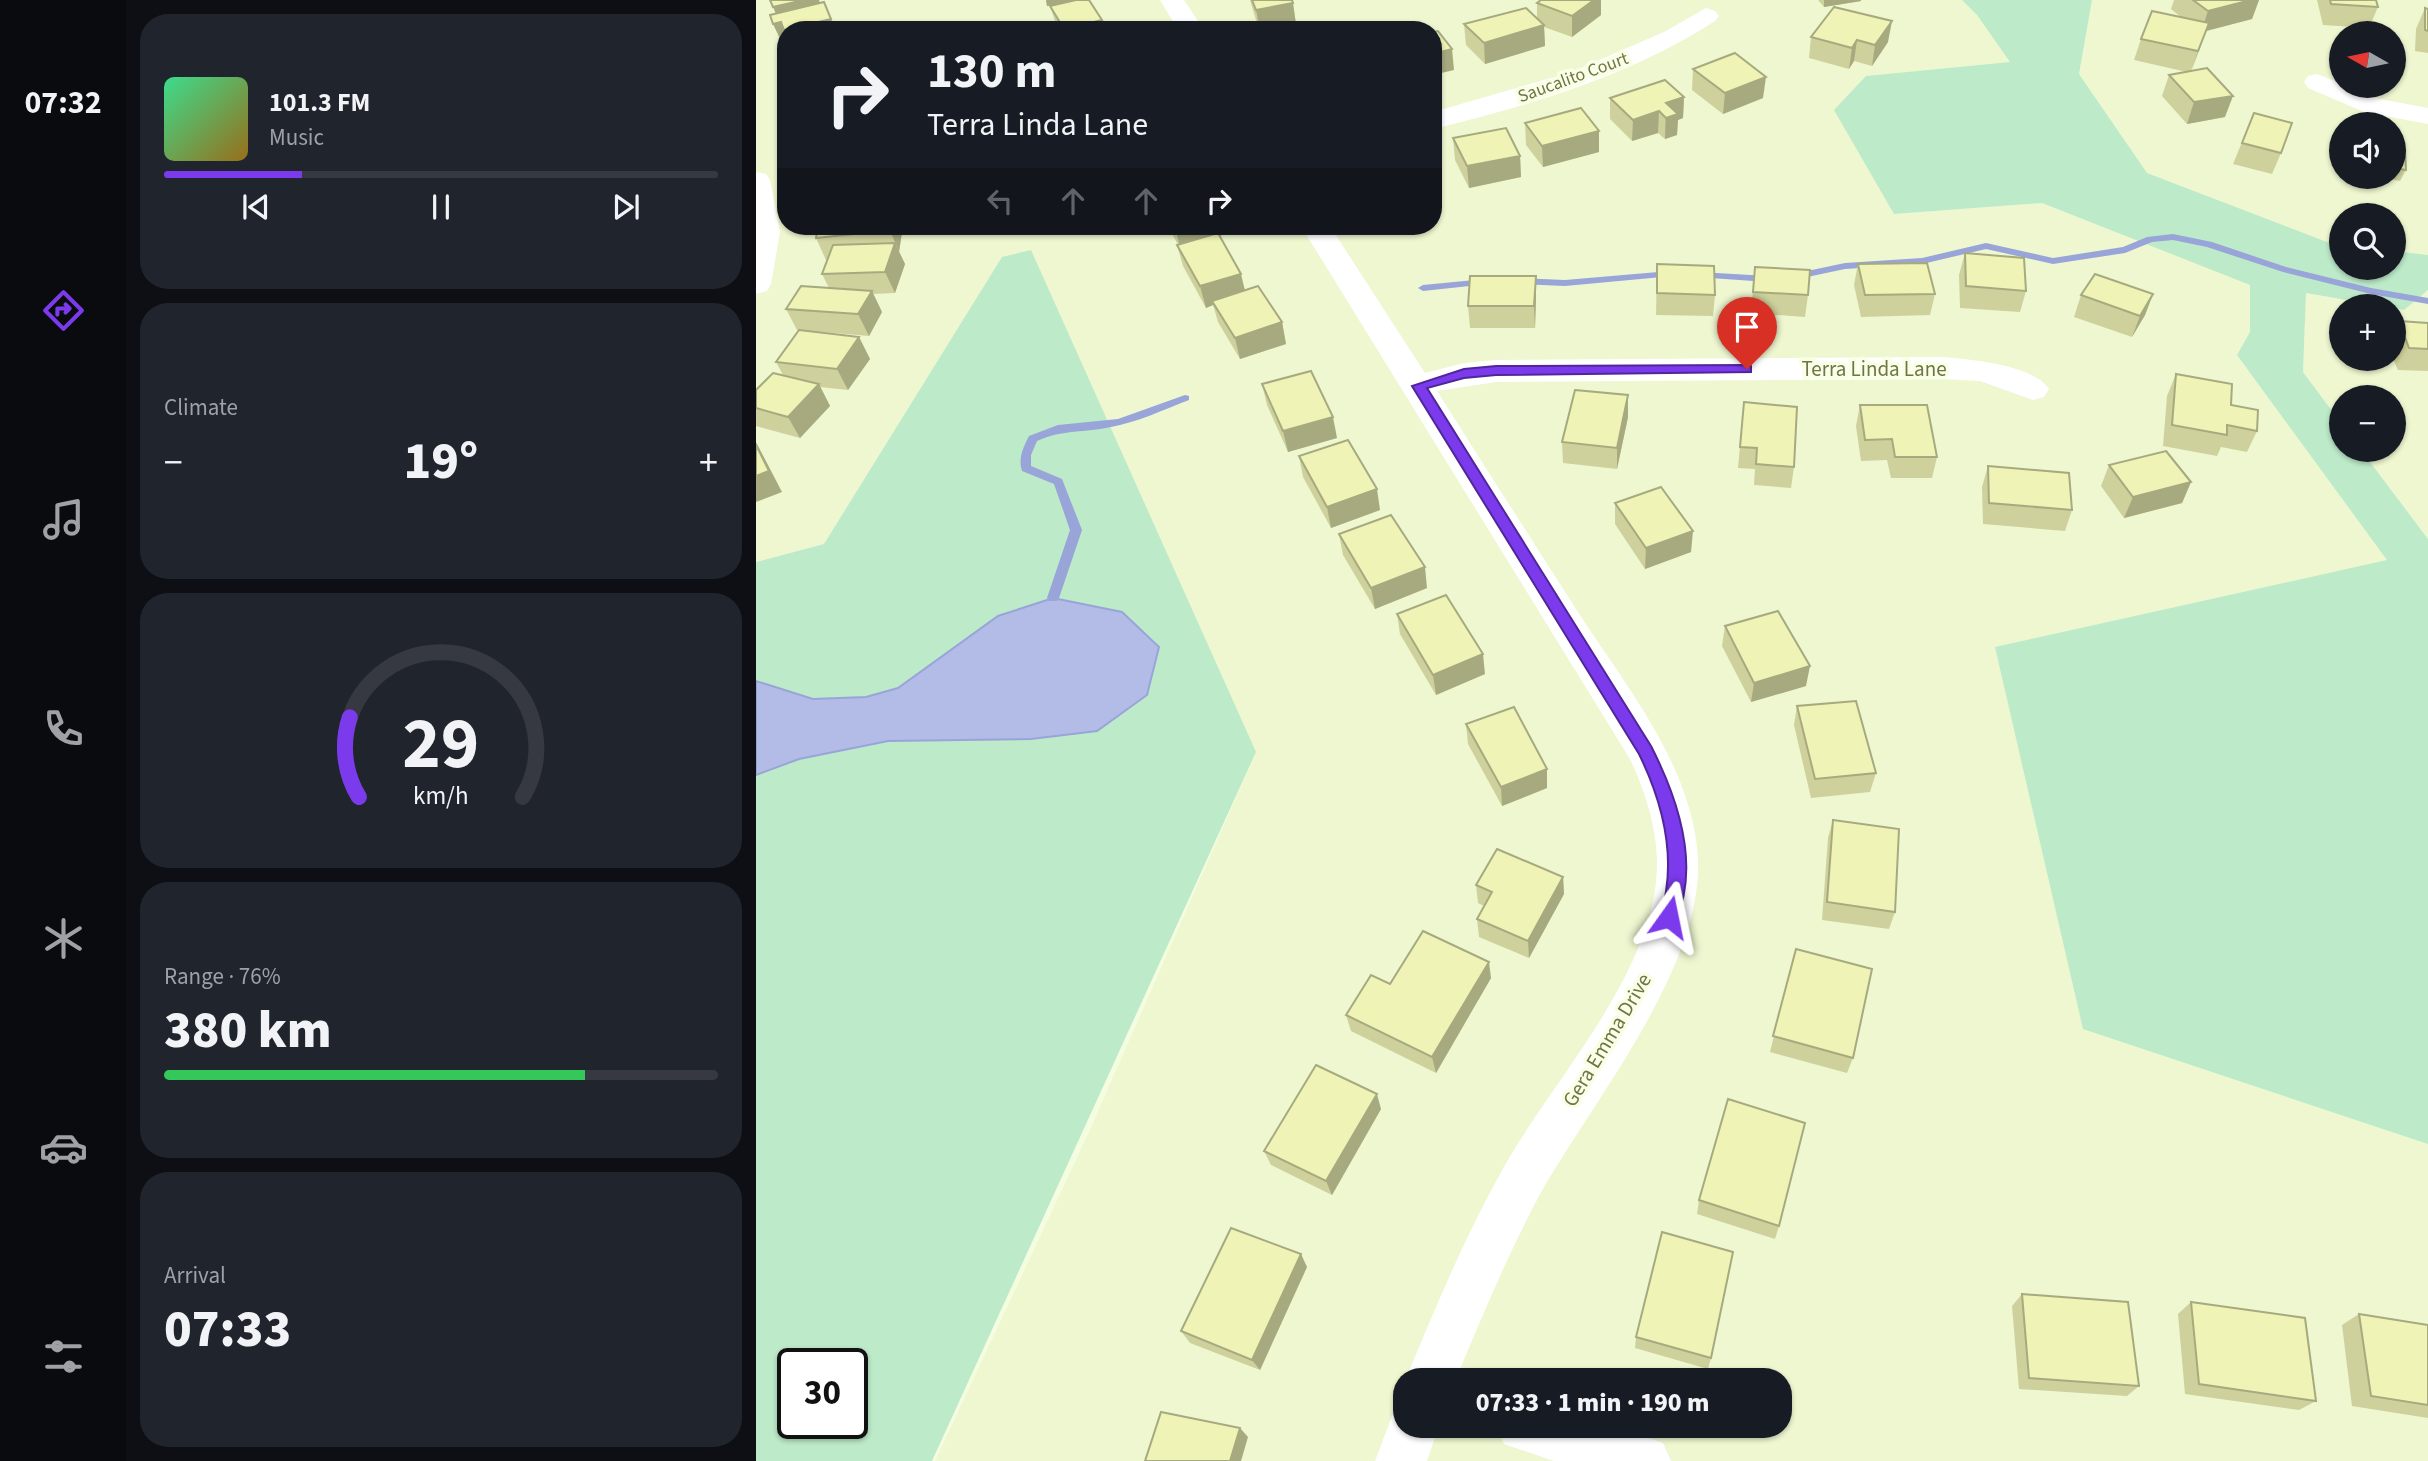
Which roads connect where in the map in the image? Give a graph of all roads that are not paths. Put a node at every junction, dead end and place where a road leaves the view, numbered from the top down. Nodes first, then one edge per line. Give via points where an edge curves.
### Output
1 (1172, 0) edge
2 (1706, 16) dead end
3 (1185, 21) edge
4 (2317, 82) dead end
5 (2428, 116) edge
6 (1442, 118) edge
7 (756, 180) edge
8 (1322, 235) edge
9 (756, 284) edge
10 (1419, 386) junction
11 (2033, 389) dead end
12 (1436, 1368) edge
13 (1409, 1438) edge
14 (1564, 1438) edge
15 (1401, 1461) edge
16 (1645, 1461) edge

1 - 3 street
2 - 6 street, Saucalito Court via 1673,37 1581,78
4 - 5 street via 2373,106
7 - 9 street via 765,213 766,249
8 - 10 street, Gera Emma Drive
10 - 11 street, Terra Linda Lane via 1496,371 1942,368 1984,371
10 - 12 street, Gera Emma Drive via 1646,751 1664,788 1677,867 1675,898 1657,954 1489,1242
13 - 15 street
14 - 16 street

